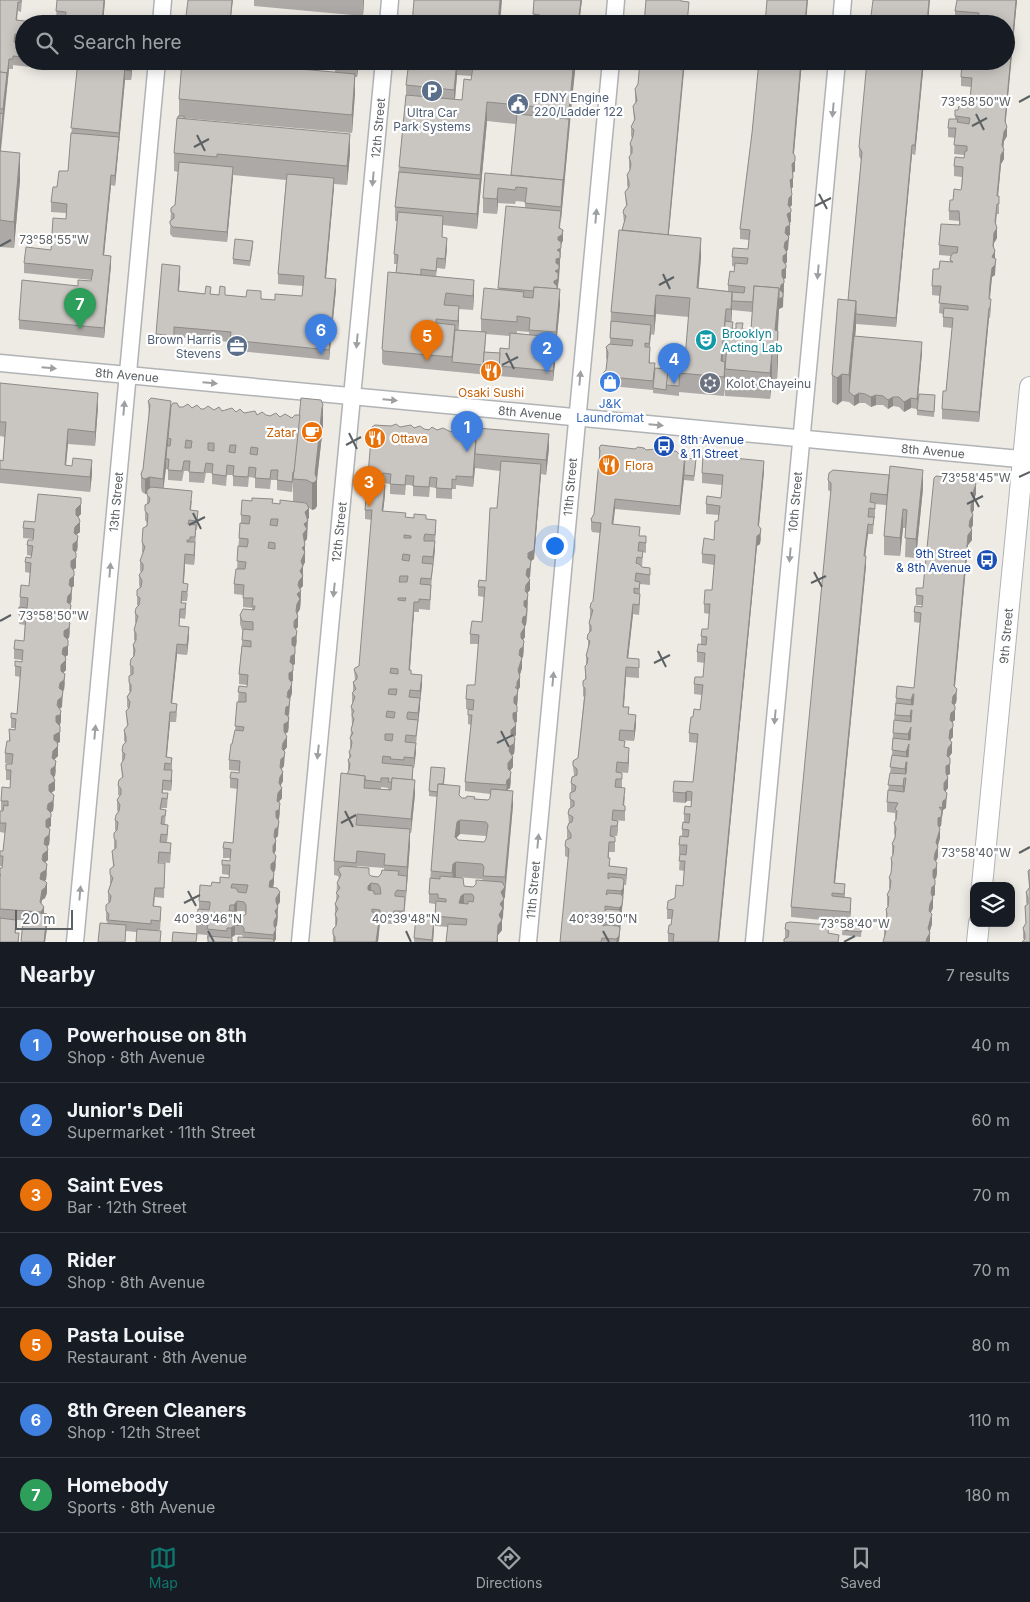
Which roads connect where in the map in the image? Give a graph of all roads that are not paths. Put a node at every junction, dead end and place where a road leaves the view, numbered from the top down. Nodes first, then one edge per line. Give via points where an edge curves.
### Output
1 (163, 0) edge
2 (390, 0) edge
3 (616, 0) edge
4 (843, 0) edge
5 (162, 15) edge
6 (389, 15) edge
7 (615, 15) edge
8 (842, 15) edge
9 (156, 70) edge
10 (383, 70) edge
11 (609, 70) edge
12 (837, 70) edge
13 (0, 363) edge
14 (127, 375) junction
15 (1030, 387) edge
16 (352, 396) junction
17 (577, 417) junction
18 (802, 438) junction
19 (1027, 460) edge
20 (982, 882) edge
21 (979, 927) edge
22 (75, 942) edge
23 (300, 942) edge
24 (528, 942) edge
25 (754, 942) edge
26 (977, 942) edge

1 - 5 street
2 - 6 street
3 - 7 street
4 - 8 street
9 - 14 street, 13th Street
10 -> 16 street, 12th Street
17 -> 11 street, 11th Street
12 -> 18 street, 10th Street
13 -> 14 street, 8th Avenue
14 -> 16 street, 8th Avenue
22 -> 14 street, 13th Street
15 - 19 street, 9th Street
16 -> 17 street, 8th Avenue
16 -> 23 street, 12th Street
17 -> 18 street, 8th Avenue
24 -> 17 street, 11th Street
18 - 19 street, 8th Avenue
18 -> 25 street, 10th Street
19 - 20 street, 9th Street
21 - 26 street

